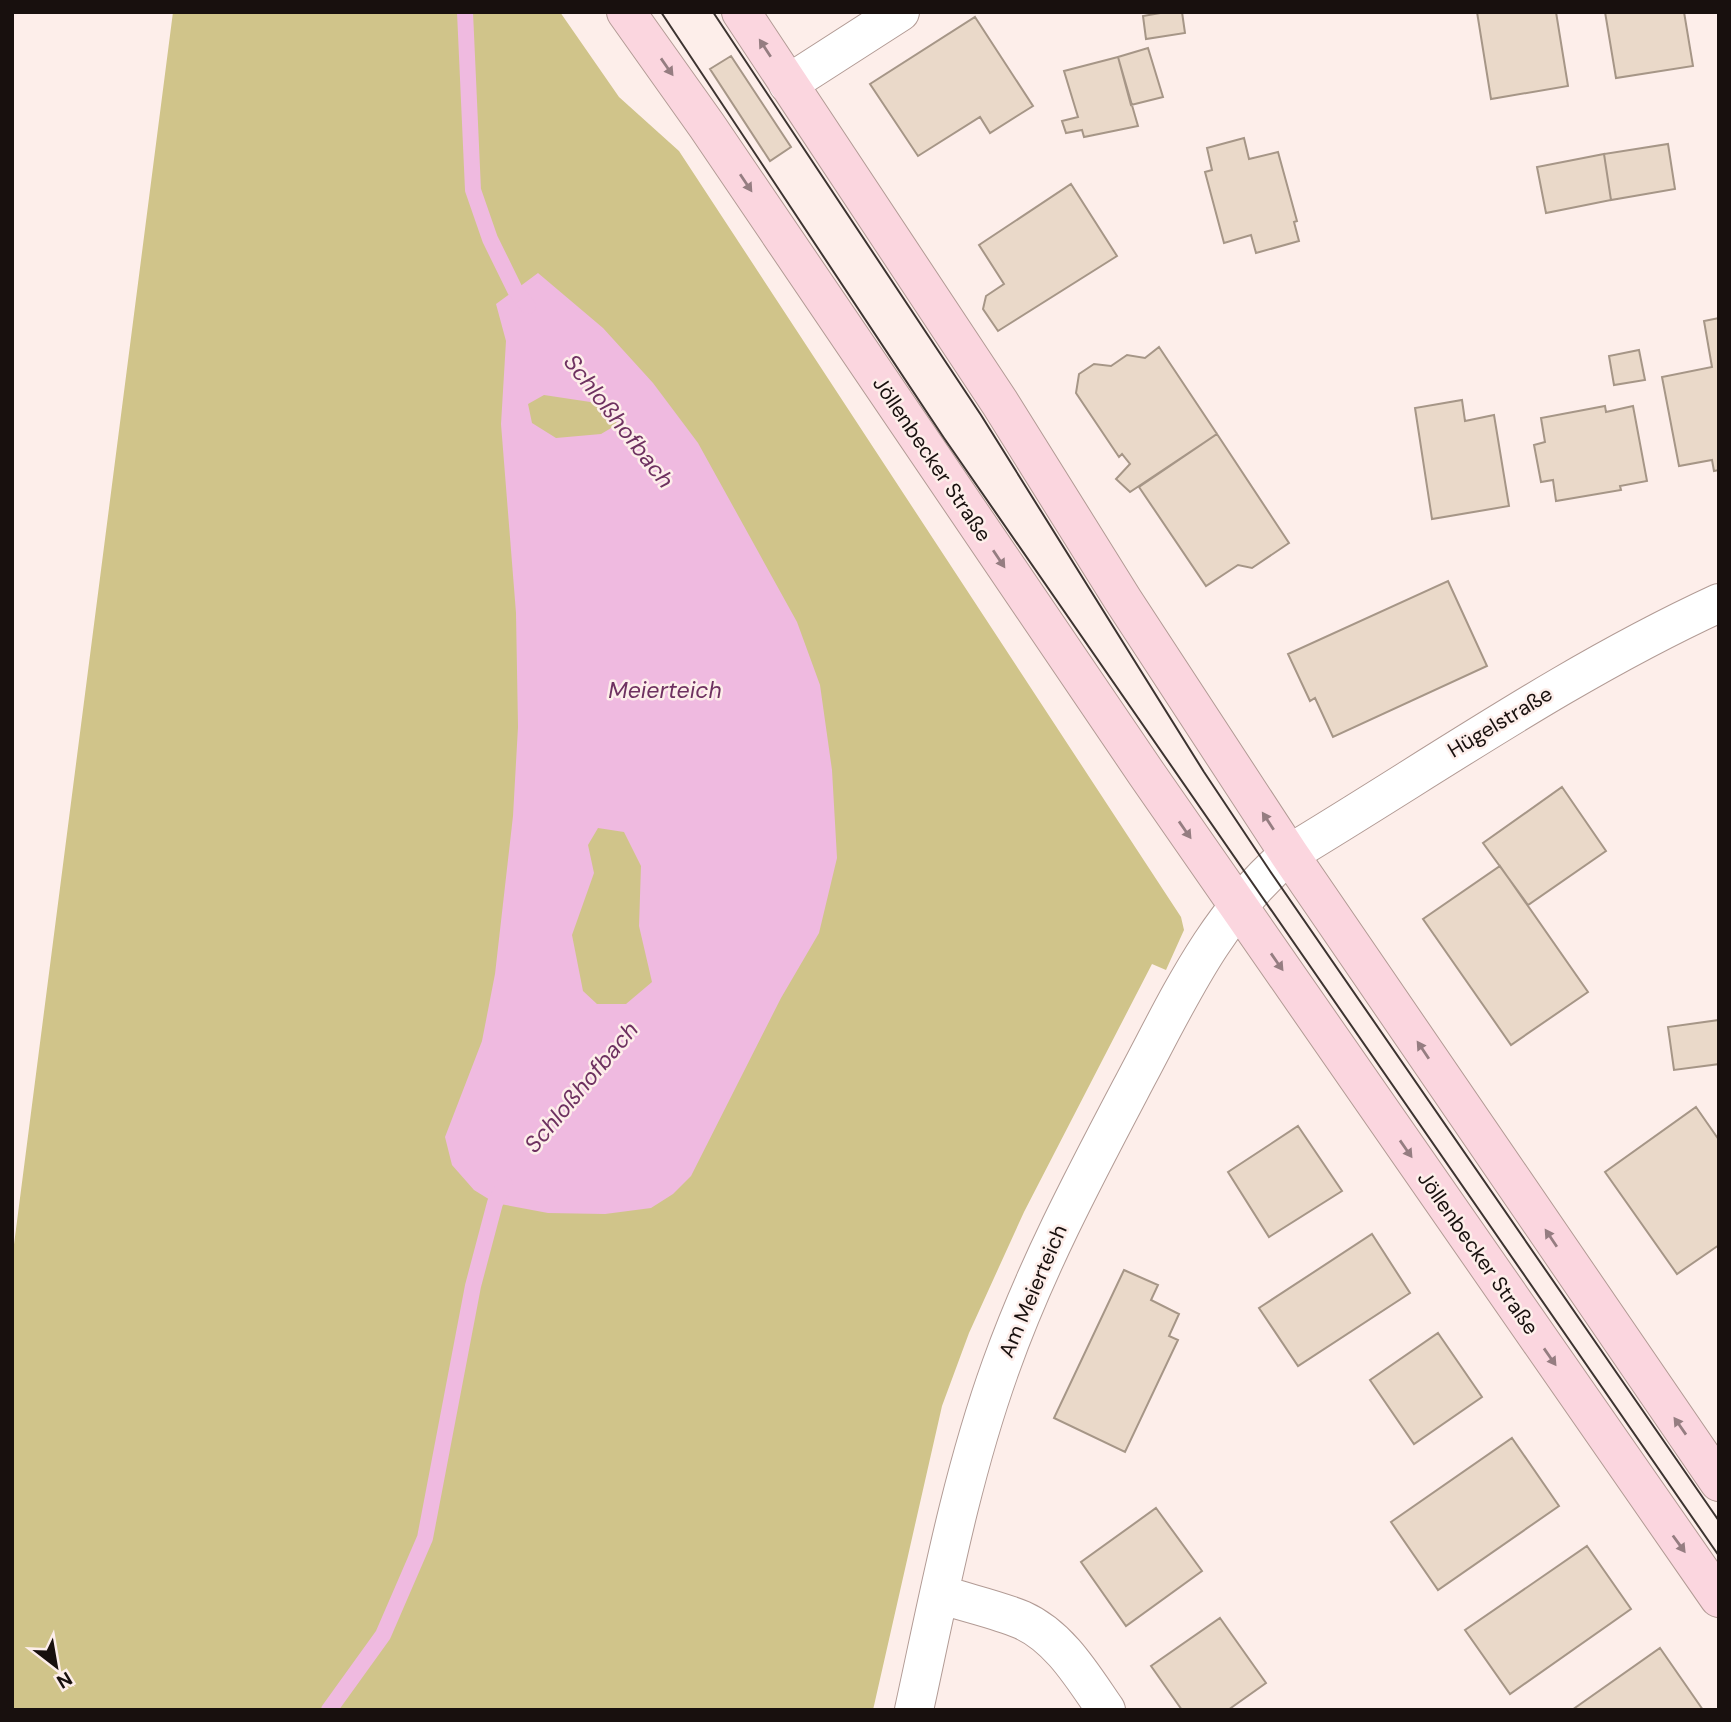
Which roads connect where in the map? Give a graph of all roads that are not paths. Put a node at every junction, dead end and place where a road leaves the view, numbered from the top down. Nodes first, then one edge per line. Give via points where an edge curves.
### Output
1 (626, 12) edge
2 (741, 12) edge
3 (900, 12) edge
4 (788, 84) junction
5 (1719, 603) edge
6 (1289, 854) junction
7 (1238, 906) junction
8 (1719, 1482) edge
9 (940, 1594) junction
10 (1719, 1598) edge
11 (914, 1710) edge
12 (1106, 1710) edge

1 -> 7 main road, Jöllenbecker Straße
4 -> 2 main road
3 - 4 street
6 -> 4 main road via 1000,402
5 - 6 street, Hügelstraße via 1534,700
6 - 7 street
8 -> 6 main road
7 - 9 street, Am Meierteich via 1215,934 1187,983 1066,1213 1015,1328 973,1454
7 -> 10 main road, Jöllenbecker Straße
9 - 11 street, Am Meierteich
9 - 12 street via 1023,1620 1049,1638

